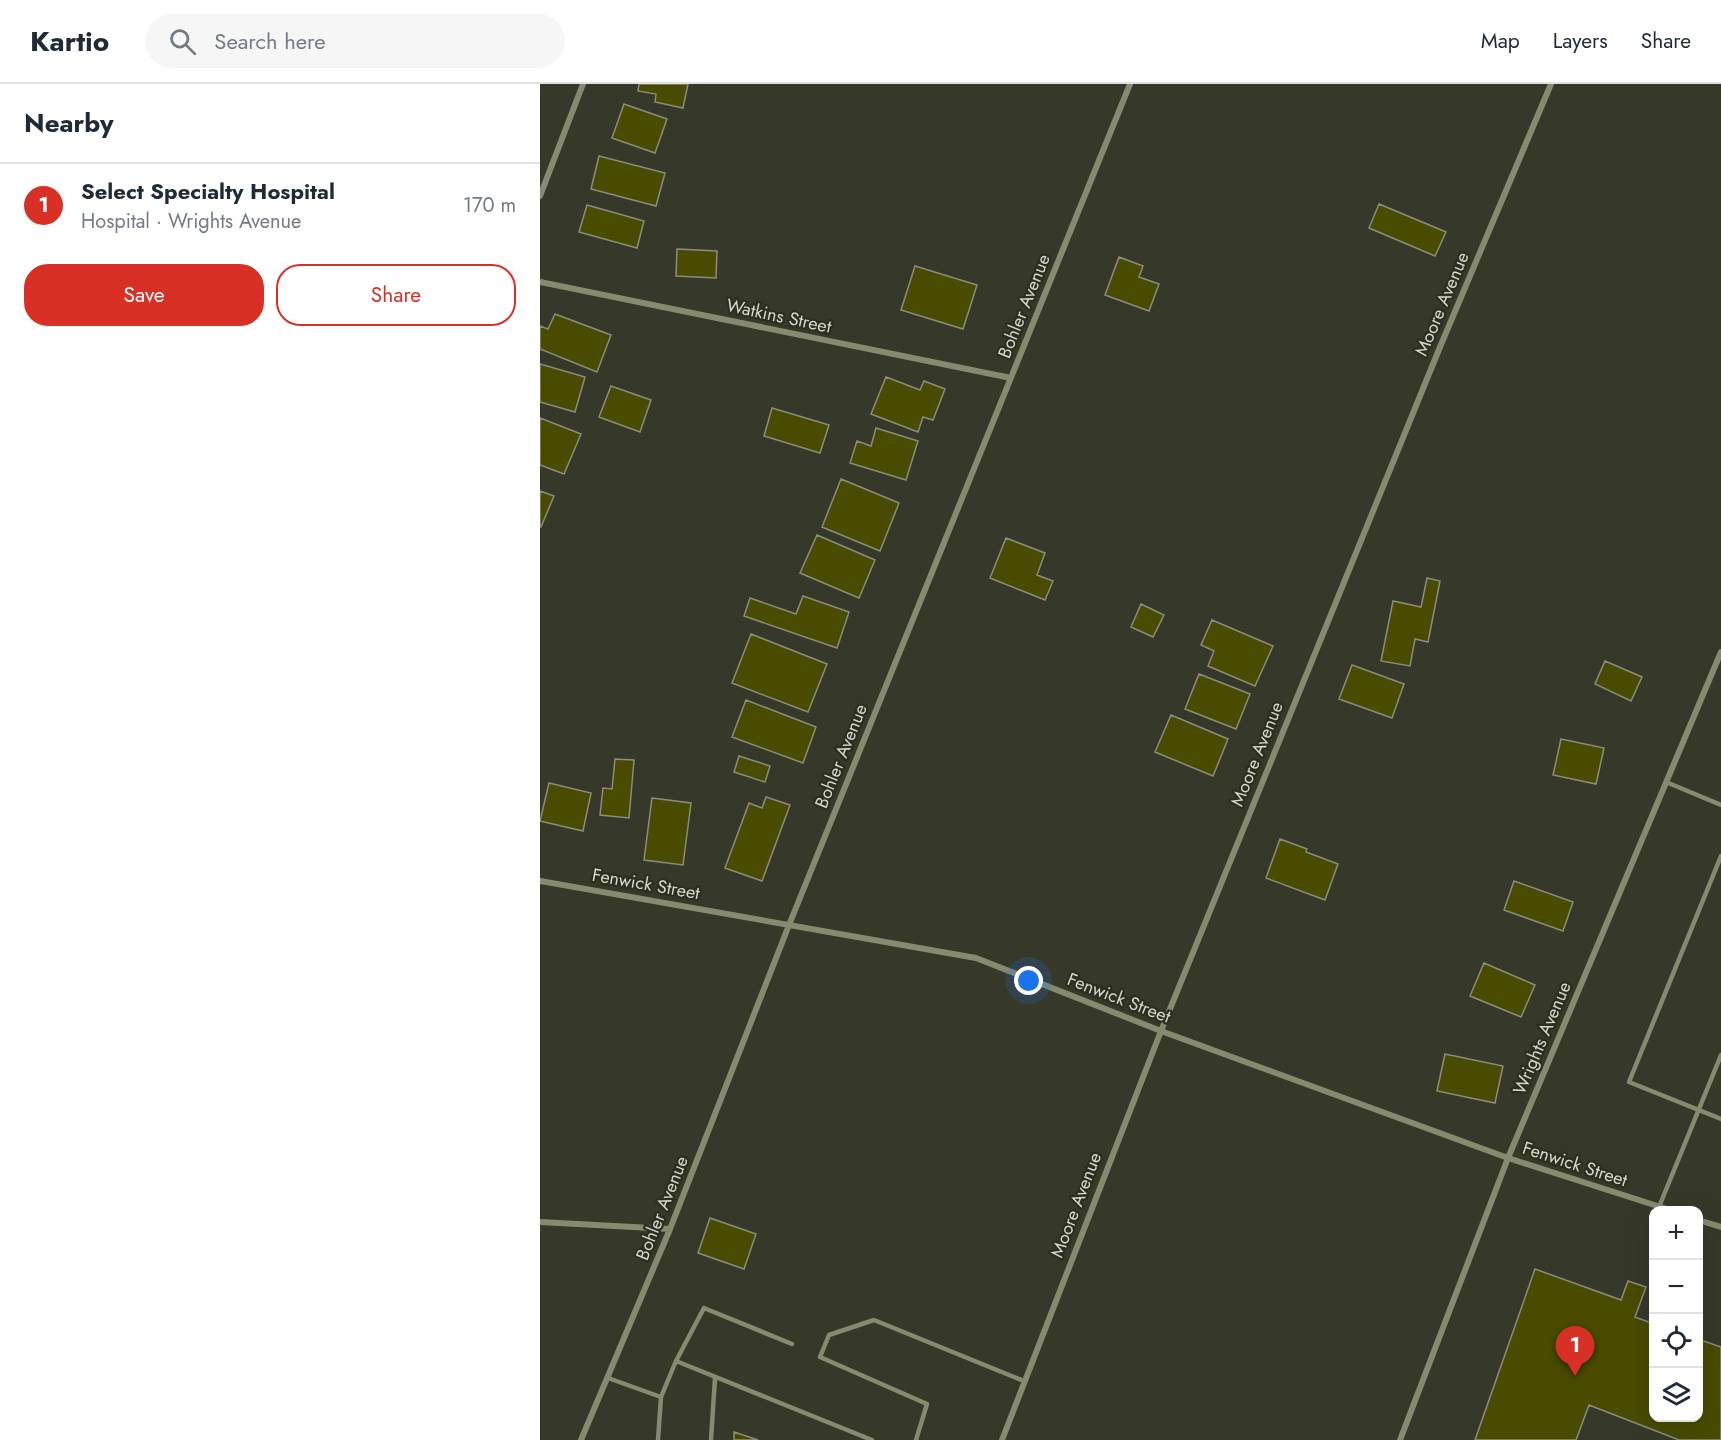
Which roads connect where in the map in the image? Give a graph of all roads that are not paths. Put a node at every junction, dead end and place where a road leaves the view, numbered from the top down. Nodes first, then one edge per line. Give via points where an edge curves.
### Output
1 (583, 84) edge
2 (1130, 84) edge
3 (1551, 84) edge
4 (540, 196) edge
5 (540, 282) edge
6 (1011, 378) junction
7 (1721, 652) edge
8 (1666, 782) junction
9 (1721, 805) edge
10 (1721, 856) edge
11 (540, 881) edge
12 (789, 925) junction
13 (1161, 1031) junction
14 (1721, 1055) edge
15 (1698, 1110) junction
16 (1721, 1119) edge
17 (1508, 1158) junction
18 (1656, 1206) edge
19 (1659, 1206) edge
20 (540, 1222) edge
21 (1703, 1222) edge
22 (1721, 1227) edge
23 (670, 1229) junction
24 (792, 1344) dead end
25 (676, 1362) junction
26 (608, 1378) junction
27 (715, 1378) junction
28 (1024, 1382) junction
29 (661, 1397) junction
30 (581, 1440) edge
31 (658, 1440) edge
32 (711, 1440) edge
33 (872, 1440) edge
34 (916, 1440) edge
35 (1002, 1440) edge
36 (1401, 1440) edge

1 - 4 street
2 - 6 street, Bohler Avenue
3 - 13 street, Moore Avenue
5 - 6 street, Watkins Street
6 - 12 street, Bohler Avenue
7 - 8 street, Wrights Avenue
8 - 9 lane
8 - 17 street, Wrights Avenue
10 - 15 lane via 1629,1082
11 - 12 street, Fenwick Street
12 - 13 street, Fenwick Street via 976,958
12 - 23 street, Bohler Avenue
13 - 17 street, Fenwick Street
13 - 28 street, Moore Avenue
14 - 15 lane
15 - 16 lane
15 - 19 lane
17 - 18 street, Fenwick Street
17 - 36 street, Wrights Avenue
20 - 23 street
21 - 22 street
23 - 26 street, Bohler Avenue
24 - 25 lane via 704,1308
25 - 27 lane
25 - 29 lane
26 - 29 lane
26 - 30 street, Bohler Avenue
27 - 32 lane
27 - 33 lane
28 - 34 lane via 874,1320 829,1335 820,1357 927,1404
28 - 35 street, Moore Avenue
29 - 31 lane

